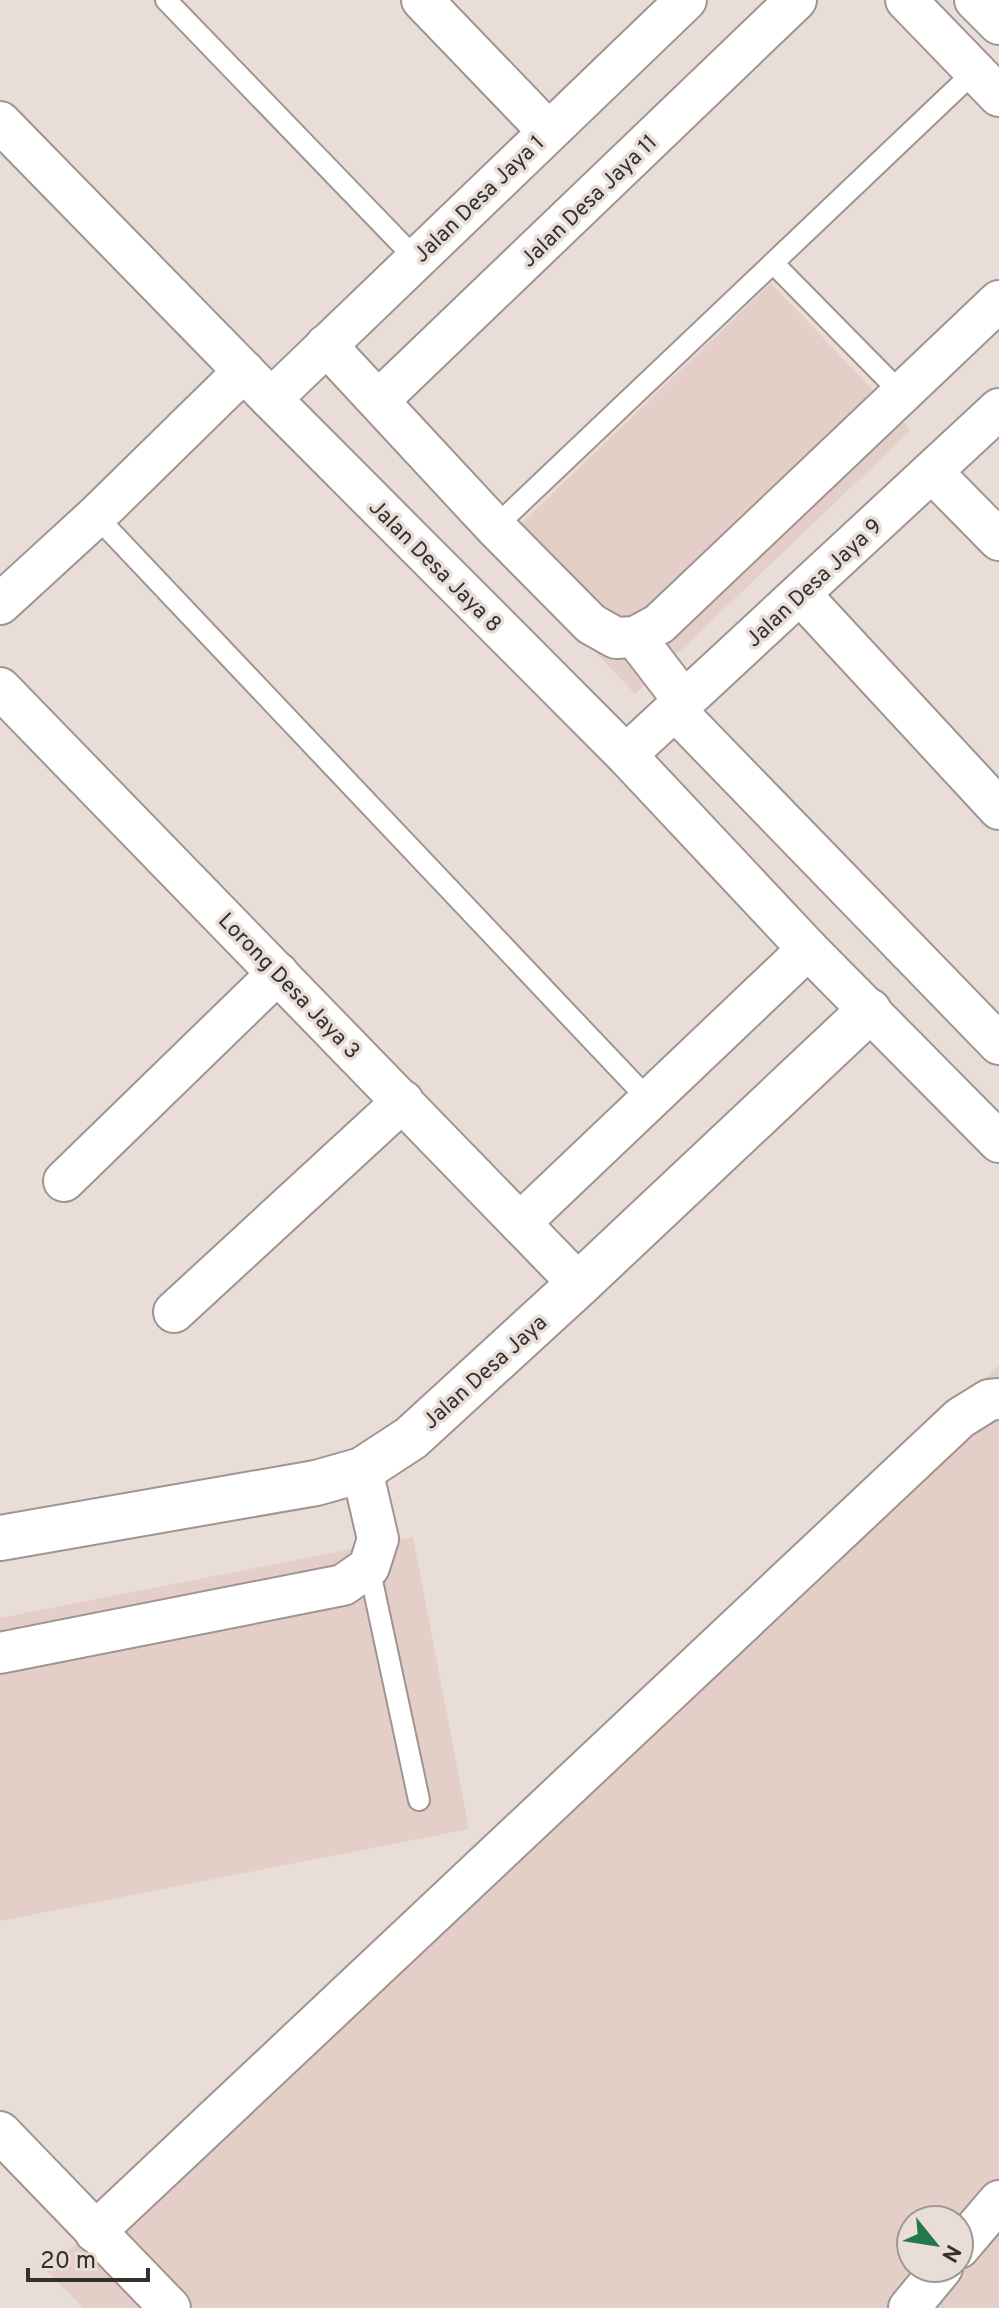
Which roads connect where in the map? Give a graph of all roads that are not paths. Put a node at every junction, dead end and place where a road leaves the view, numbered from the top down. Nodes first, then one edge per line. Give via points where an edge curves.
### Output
1 (166, 0) edge
2 (422, 0) edge
3 (686, 0) edge
4 (796, 0) edge
5 (906, 0) edge
6 (975, 0) edge
7 (999, 24) edge
8 (987, 84) edge
9 (0, 122) edge
10 (548, 131) junction
11 (415, 258) junction
12 (774, 264) junction
13 (999, 301) edge
14 (326, 345) junction
15 (257, 385) junction
16 (902, 394) junction
17 (379, 400) junction
18 (999, 409) edge
19 (932, 472) junction
20 (96, 516) junction
21 (495, 527) junction
22 (999, 540) edge
23 (800, 594) junction
24 (0, 604) edge
25 (635, 637) junction
26 (0, 688) edge
27 (680, 706) junction
28 (626, 755) junction
29 (999, 809) edge
30 (808, 949) junction
31 (278, 973) junction
32 (869, 1011) junction
33 (999, 1044) edge
34 (403, 1101) junction
35 (650, 1101) junction
36 (999, 1142) edge
37 (64, 1181) dead end
38 (520, 1223) junction
39 (579, 1284) junction
40 (174, 1312) dead end
41 (999, 1399) edge
42 (362, 1470) junction
43 (0, 1538) edge
44 (369, 1567) junction
45 (0, 1653) edge
46 (419, 1800) dead end
47 (0, 2132) edge
48 (999, 2201) edge
49 (975, 2229) edge
50 (95, 2232) junction
51 (929, 2284) edge
52 (170, 2308) edge
53 (909, 2308) edge

1 - 11 lane
2 - 10 street
3 - 10 street, Jalan Desa Jaya 1
4 - 17 street, Jalan Desa Jaya 11
5 - 8 street
6 - 7 street
8 - 12 lane
9 - 15 street, Jalan Desa Jaya 8
10 - 11 street, Jalan Desa Jaya 1
11 - 14 street, Jalan Desa Jaya 1
12 - 16 lane
12 - 21 lane
13 - 16 street
14 - 15 street, Jalan Desa Jaya 1
14 - 17 street
15 - 20 street, Jalan Desa Jaya 1
15 - 28 street, Jalan Desa Jaya 8
16 - 25 street via 659,624
17 - 21 street
18 - 19 street, Jalan Desa Jaya 9
19 - 22 street
19 - 23 street, Jalan Desa Jaya 9
20 - 24 street, Jalan Desa Jaya 1
20 - 35 lane
21 - 25 street via 591,624 616,638
23 - 27 street, Jalan Desa Jaya 9
23 - 29 street
25 - 27 street
26 - 31 street, Lorong Desa Jaya 3
27 - 28 street, Jalan Desa Jaya 9
27 - 33 street
28 - 30 street, Jalan Desa Jaya 8
30 - 32 street, Jalan Desa Jaya 8
30 - 35 street
31 - 34 street, Lorong Desa Jaya 3
31 - 37 street
32 - 36 street, Jalan Desa Jaya 8
32 - 39 street, Jalan Desa Jaya
34 - 38 street, Lorong Desa Jaya 3
34 - 40 street
35 - 38 street
38 - 39 street, Lorong Desa Jaya 3
39 - 42 street, Jalan Desa Jaya via 411,1438
41 - 50 street via 975,1408 949,1429
42 - 43 street, Jalan Desa Jaya via 316,1483
42 - 44 street via 378,1539
44 - 45 street via 343,1585
44 - 46 lane
47 - 50 street
48 - 49 street
50 - 52 street
51 - 53 street

